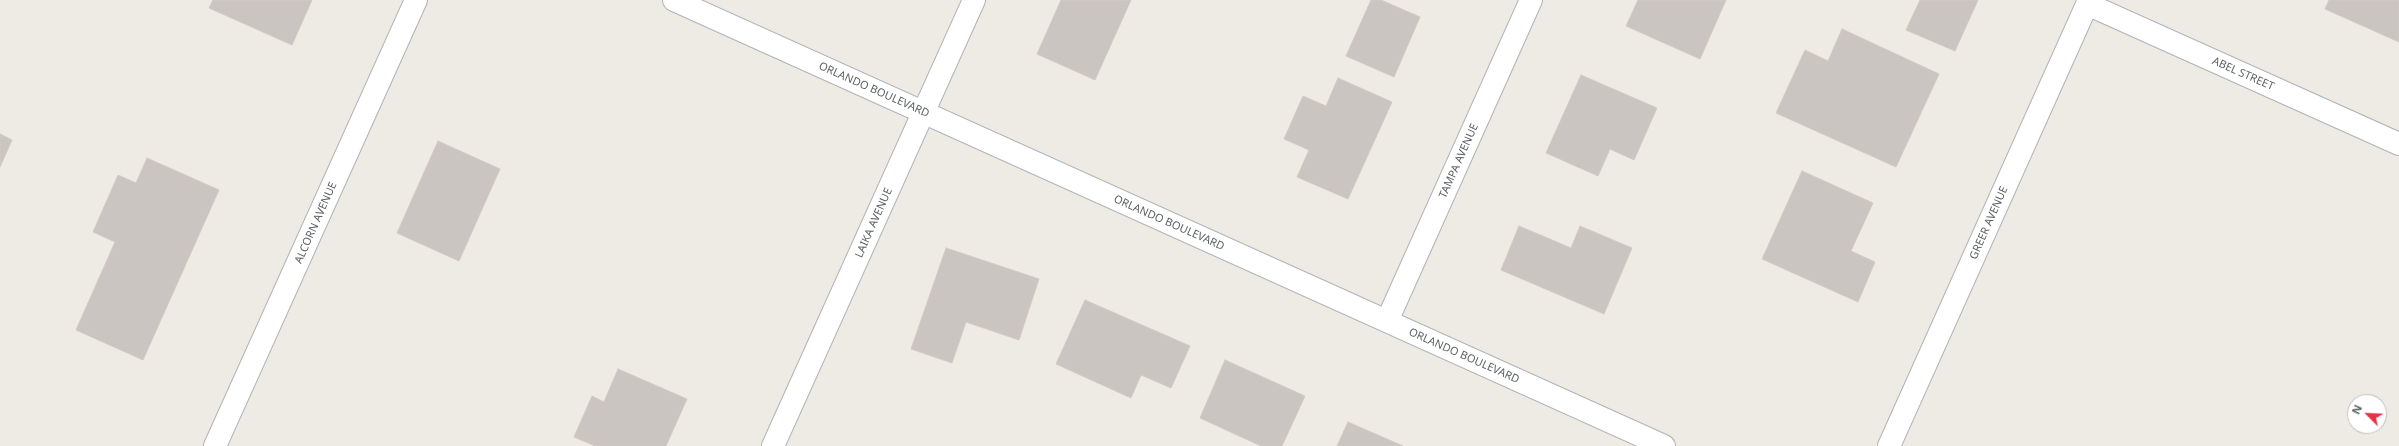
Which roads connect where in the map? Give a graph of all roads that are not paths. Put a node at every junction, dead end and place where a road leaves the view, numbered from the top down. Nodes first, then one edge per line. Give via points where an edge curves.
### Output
1 (416, 0) edge
2 (674, 0) edge
3 (974, 0) edge
4 (1531, 0) edge
5 (2088, 2) edge
6 (924, 112) junction
7 (2399, 144) edge
8 (1387, 321) junction
9 (216, 446) edge
10 (773, 446) edge
11 (1664, 446) edge
12 (1889, 446) edge

1 - 9 street, ALCORN AVENUE
2 - 6 street, ORLANDO BOULEVARD
3 - 6 street, LAIKA AVENUE
4 - 8 street, TAMPA AVENUE
5 - 7 street, ABEL STREET
5 - 12 street, GREER AVENUE
6 - 8 street, ORLANDO BOULEVARD
6 - 10 street, LAIKA AVENUE
8 - 11 street, ORLANDO BOULEVARD

